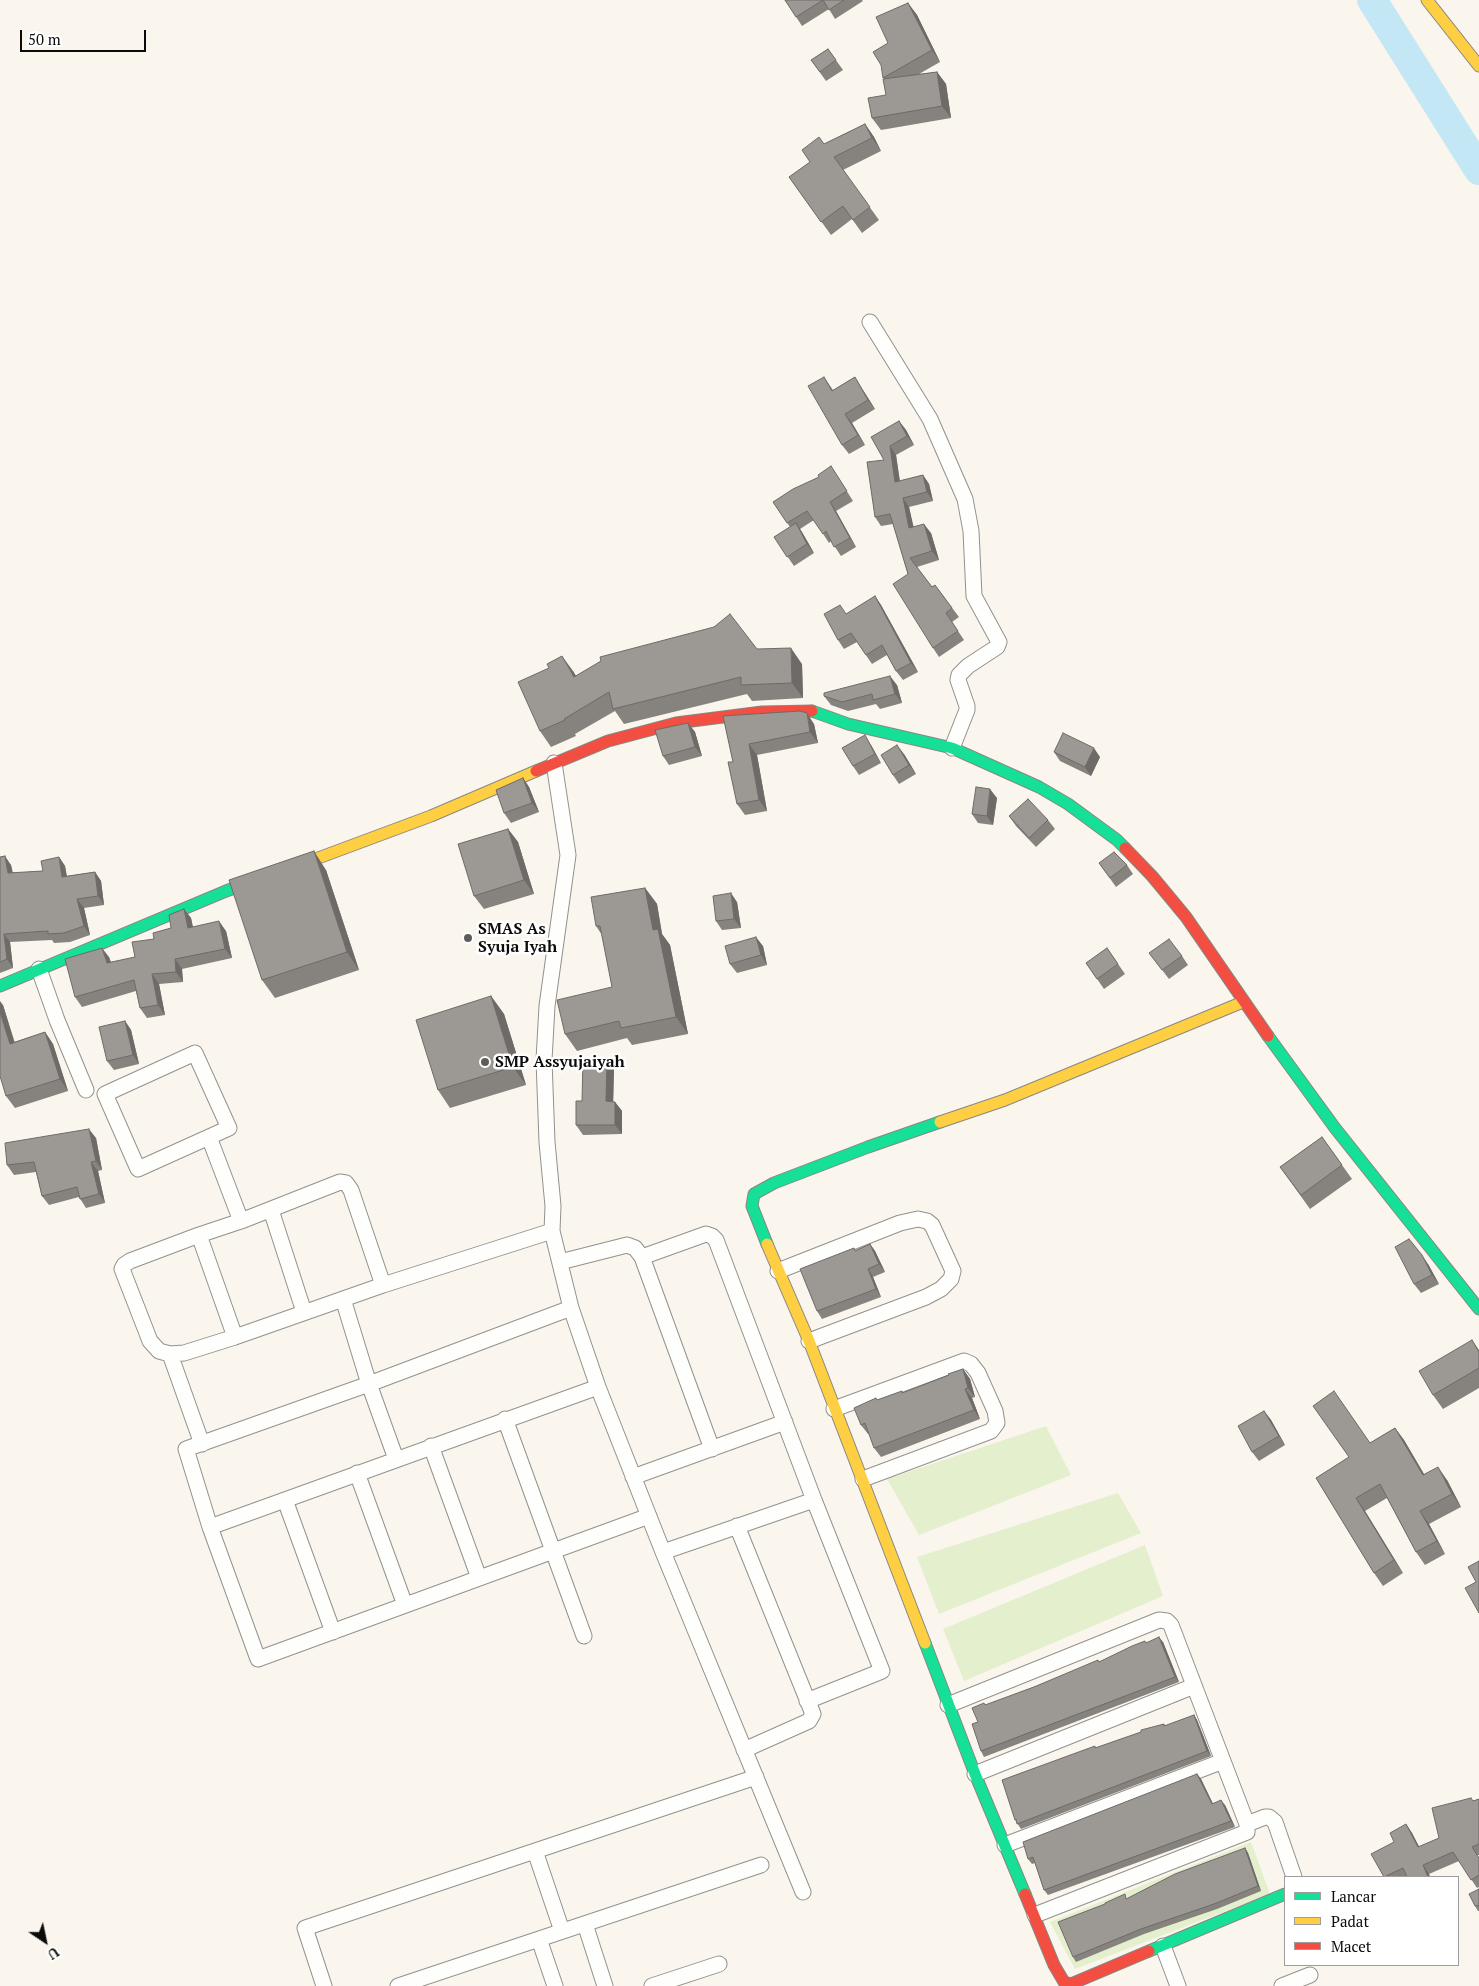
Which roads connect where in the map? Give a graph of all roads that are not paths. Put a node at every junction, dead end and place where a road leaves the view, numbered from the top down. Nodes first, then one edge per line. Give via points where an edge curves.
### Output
1 (1427, 0) edge
2 (1479, 66) edge
3 (870, 322) dead end
4 (952, 748) junction
5 (554, 763) junction
6 (39, 969) junction
7 (0, 986) edge
8 (1244, 1002) junction
9 (86, 1090) dead end
10 (209, 1136) junction
11 (271, 1210) junction
12 (242, 1221) junction
13 (552, 1231) junction
14 (199, 1235) junction
15 (642, 1258) junction
16 (560, 1262) junction
17 (778, 1271) junction
18 (383, 1285) junction
19 (343, 1299) junction
20 (571, 1308) junction
21 (1479, 1309) edge
22 (304, 1312) junction
23 (236, 1337) junction
24 (809, 1341) junction
25 (170, 1354) junction
26 (369, 1384) junction
27 (598, 1387) junction
28 (834, 1409) junction
29 (505, 1419) junction
30 (785, 1422) junction
31 (202, 1444) junction
32 (431, 1446) junction
33 (712, 1449) junction
34 (396, 1459) junction
35 (357, 1473) junction
36 (633, 1477) junction
37 (863, 1479) junction
38 (285, 1500) junction
39 (814, 1500) junction
40 (649, 1516) junction
41 (738, 1526) junction
42 (210, 1527) junction
43 (553, 1551) junction
44 (663, 1552) junction
45 (479, 1578) junction
46 (405, 1605) junction
47 (333, 1632) junction
48 (584, 1636) dead end
49 (1194, 1686) junction
50 (807, 1701) junction
51 (948, 1705) junction
52 (744, 1750) junction
53 (1223, 1761) junction
54 (975, 1774) junction
55 (756, 1778) junction
56 (1247, 1824) junction
57 (1005, 1845) junction
58 (535, 1851) junction
59 (762, 1865) dead end
60 (1294, 1876) edge
61 (803, 1892) dead end
62 (1284, 1894) edge
63 (1035, 1915) junction
64 (585, 1924) junction
65 (562, 1931) junction
66 (540, 1939) junction
67 (1163, 1946) junction
68 (719, 1964) dead end
69 (1310, 1975) dead end
70 (324, 1986) edge
71 (398, 1986) edge
72 (555, 1986) edge
73 (605, 1986) edge
74 (652, 1986) edge
75 (1178, 1986) edge
76 (1282, 1986) edge

1 - 2 street
3 - 4 street via 930,419 959,484 971,531 974,596 999,642 959,675 967,710
4 - 5 street via 848,724 810,710 762,712 676,723 608,741
4 - 8 street via 1046,791 1117,840 1186,917
5 - 6 street via 431,816 226,891
5 - 13 street via 568,855 550,980 544,1060
6 - 7 street
6 - 9 street
8 - 17 street via 1006,1100 868,1147 774,1183 754,1194 752,1206 756,1220
8 - 21 street via 1335,1128
10 - 10 street via 138,1169 105,1094 195,1054 228,1128
10 - 12 street
11 - 12 street
11 - 18 street via 340,1182 346,1183
11 - 22 street
12 - 14 street
13 - 16 street
13 - 18 street
14 - 23 street
14 - 25 street via 130,1262 122,1269 150,1341 159,1351
15 - 16 street via 635,1248 627,1245
15 - 30 street via 706,1234 716,1240
15 - 33 street
16 - 20 street
17 - 24 street
17 - 24 street via 900,1223 918,1219 932,1225 953,1271 951,1279 941,1289 926,1297
18 - 19 street
19 - 22 street
19 - 26 street
20 - 26 street
20 - 27 street
22 - 23 street
23 - 25 street via 184,1353
24 - 28 street
25 - 31 street
26 - 31 street
26 - 34 street
27 - 29 street
27 - 36 street
28 - 37 street
28 - 37 street via 964,1361 978,1373 995,1411 997,1423 991,1431
29 - 32 street
29 - 43 street
30 - 33 street
30 - 39 street
31 - 42 street via 186,1449
32 - 34 street
32 - 45 street
33 - 36 street
34 - 35 street
35 - 38 street
35 - 46 street
36 - 40 street
37 - 51 street
38 - 42 street
38 - 47 street
39 - 41 street
39 - 50 street via 882,1671
40 - 43 street
40 - 44 street
41 - 44 street
41 - 50 street
42 - 47 street via 258,1659
43 - 45 street
43 - 48 street
44 - 52 street
45 - 46 street
46 - 47 street
49 - 51 street via 1171,1625 1159,1620
49 - 53 street
49 - 54 street
50 - 52 street via 813,1714 809,1721
51 - 54 street
52 - 55 street
53 - 56 street
53 - 57 street
54 - 57 street
55 - 58 street
55 - 61 street
56 - 60 street via 1264,1817 1275,1822
56 - 63 street via 1245,1834
57 - 63 street
58 - 65 street
58 - 70 street via 305,1928
59 - 64 street
62 - 67 street
63 - 67 street via 1054,1965 1064,1982 1071,1984
64 - 65 street
64 - 73 street
65 - 66 street
66 - 71 street
66 - 72 street
67 - 75 street
68 - 74 street
69 - 76 street

